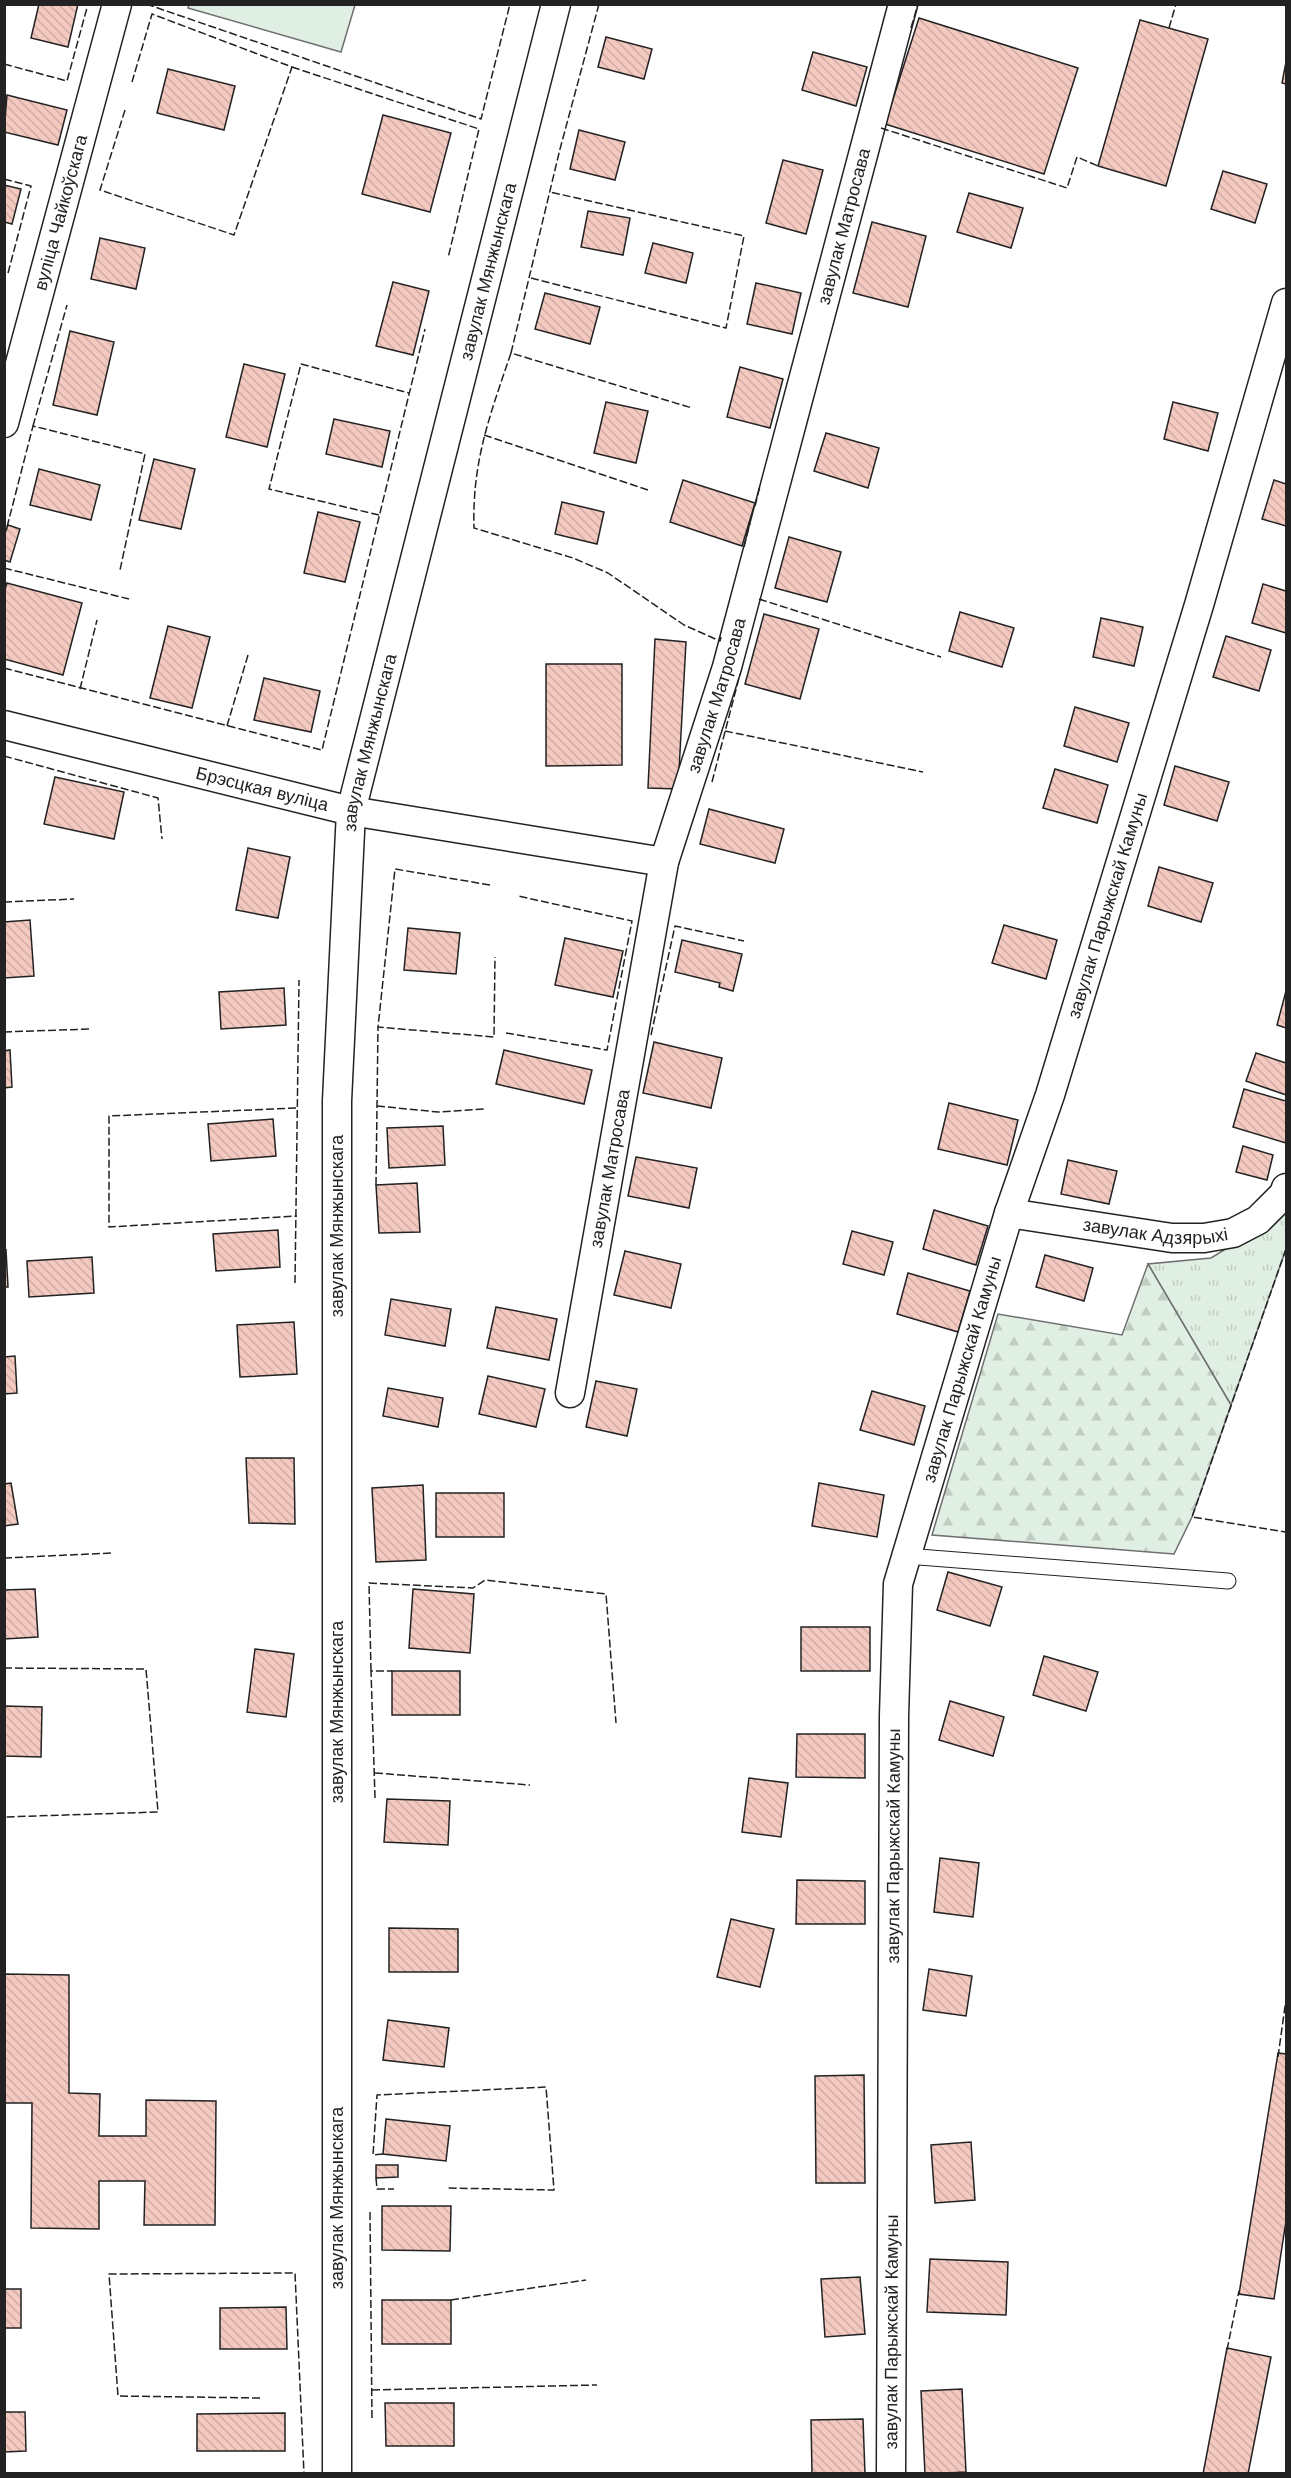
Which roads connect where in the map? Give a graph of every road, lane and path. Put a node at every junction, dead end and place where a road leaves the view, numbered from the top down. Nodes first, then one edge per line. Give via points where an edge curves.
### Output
1 (117, 4) edge
2 (556, 4) edge
3 (903, 4) edge
4 (1287, 303) edge
5 (4, 423) edge
6 (4, 725) edge
7 (351, 811) junction
8 (664, 862) junction
9 (1287, 1188) edge
10 (1009, 1213) junction
11 (570, 1393) dead end
12 (906, 1556) junction
13 (1228, 1581) dead end
14 (337, 2474) edge
15 (891, 2474) edge

1 - 5 street, вуліца Чайкоўскага
2 - 7 street, завулак Мянжынскага
3 - 8 street, завулак Матросава via 727,667
4 - 10 street, завулак Парыжскай Камуны via 1050,1095
6 - 7 street, Брэсцкая вуліца
7 - 8 street, Брэсцкая вуліца
7 - 14 street, завулак Мянжынскага via 337,1101
8 - 11 street, завулак Матросава
9 - 10 street, завулак Адзярыхі via 1258,1220 1233,1233 1204,1238 1172,1238
10 - 12 street, завулак Парыжскай Камуны
12 - 13 lane
12 - 15 street, завулак Парыжскай Камуны via 898,1584 894,1716

